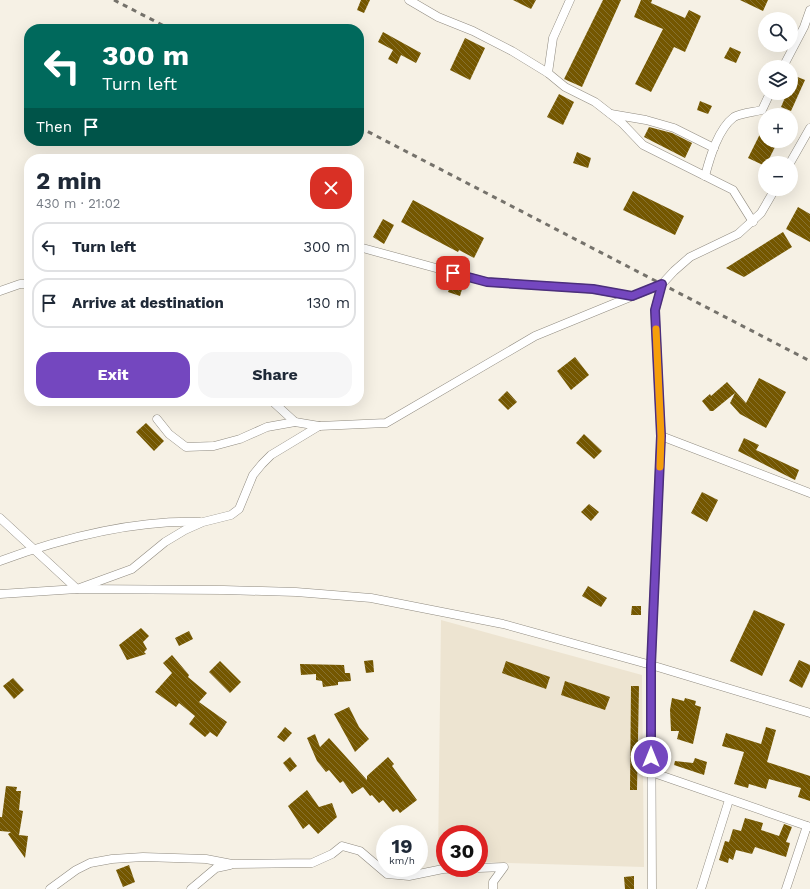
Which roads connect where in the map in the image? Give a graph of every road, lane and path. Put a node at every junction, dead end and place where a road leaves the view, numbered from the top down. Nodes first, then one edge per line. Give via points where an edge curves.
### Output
1 (409, 0) edge
2 (570, 0) edge
3 (810, 10) edge
4 (787, 60) edge
5 (548, 73) junction
6 (767, 100) edge
7 (611, 114) junction
8 (810, 128) edge
9 (714, 148) junction
10 (794, 156) edge
11 (705, 176) junction
12 (771, 196) edge
13 (753, 222) junction
14 (364, 248) edge
15 (24, 284) edge
16 (662, 284) junction
17 (0, 291) edge
18 (632, 296) junction
19 (277, 406) edge
20 (157, 419) dead end
21 (295, 422) junction
22 (319, 426) junction
23 (661, 436) junction
24 (810, 492) edge
25 (0, 518) edge
26 (203, 522) junction
27 (35, 548) junction
28 (0, 561) edge
29 (77, 589) junction
30 (0, 594) edge
31 (651, 665) junction
32 (810, 713) edge
33 (651, 772) junction
34 (728, 800) junction
35 (809, 826) edge
36 (232, 864) junction
37 (488, 868) edge
38 (436, 870) edge
39 (50, 889) edge
40 (191, 889) edge
41 (494, 889) edge
42 (652, 889) edge
43 (701, 889) edge
44 (786, 889) edge

1 - 5 street via 438,17 512,51
2 - 5 street via 553,38
3 - 4 street
5 - 7 street via 565,87 596,102
6 - 9 street via 762,110 735,117 719,135
7 - 9 street via 674,128
7 - 11 street via 643,145
8 - 10 street
9 - 11 street
11 - 13 street via 733,190
12 - 13 street via 762,213
13 - 16 street via 738,234 690,257
14 - 18 street via 487,282 593,289
15 - 17 street
16 - 18 street
16 - 23 street via 655,310
18 - 22 street via 535,336 386,423
19 - 21 street
20 - 21 street via 169,434 186,447 214,446 240,439 267,427
21 - 22 street
22 - 26 street via 271,455 262,464 253,475 239,509 231,515
23 - 24 street
23 - 31 street
25 - 27 street
26 - 27 street via 168,521 91,534
26 - 29 street via 165,542 132,569
27 - 28 street
27 - 29 street
29 - 30 street
29 - 31 street via 296,592 371,598 503,624
31 - 32 street
31 - 33 street
33 - 34 street
33 - 42 street
34 - 35 street
34 - 43 street
35 - 44 street
36 - 38 street via 312,863 332,854 342,846 360,851 387,874 408,876
36 - 39 street via 206,859 112,859 90,863
36 - 40 street via 216,868
37 - 41 street via 504,867 493,882

